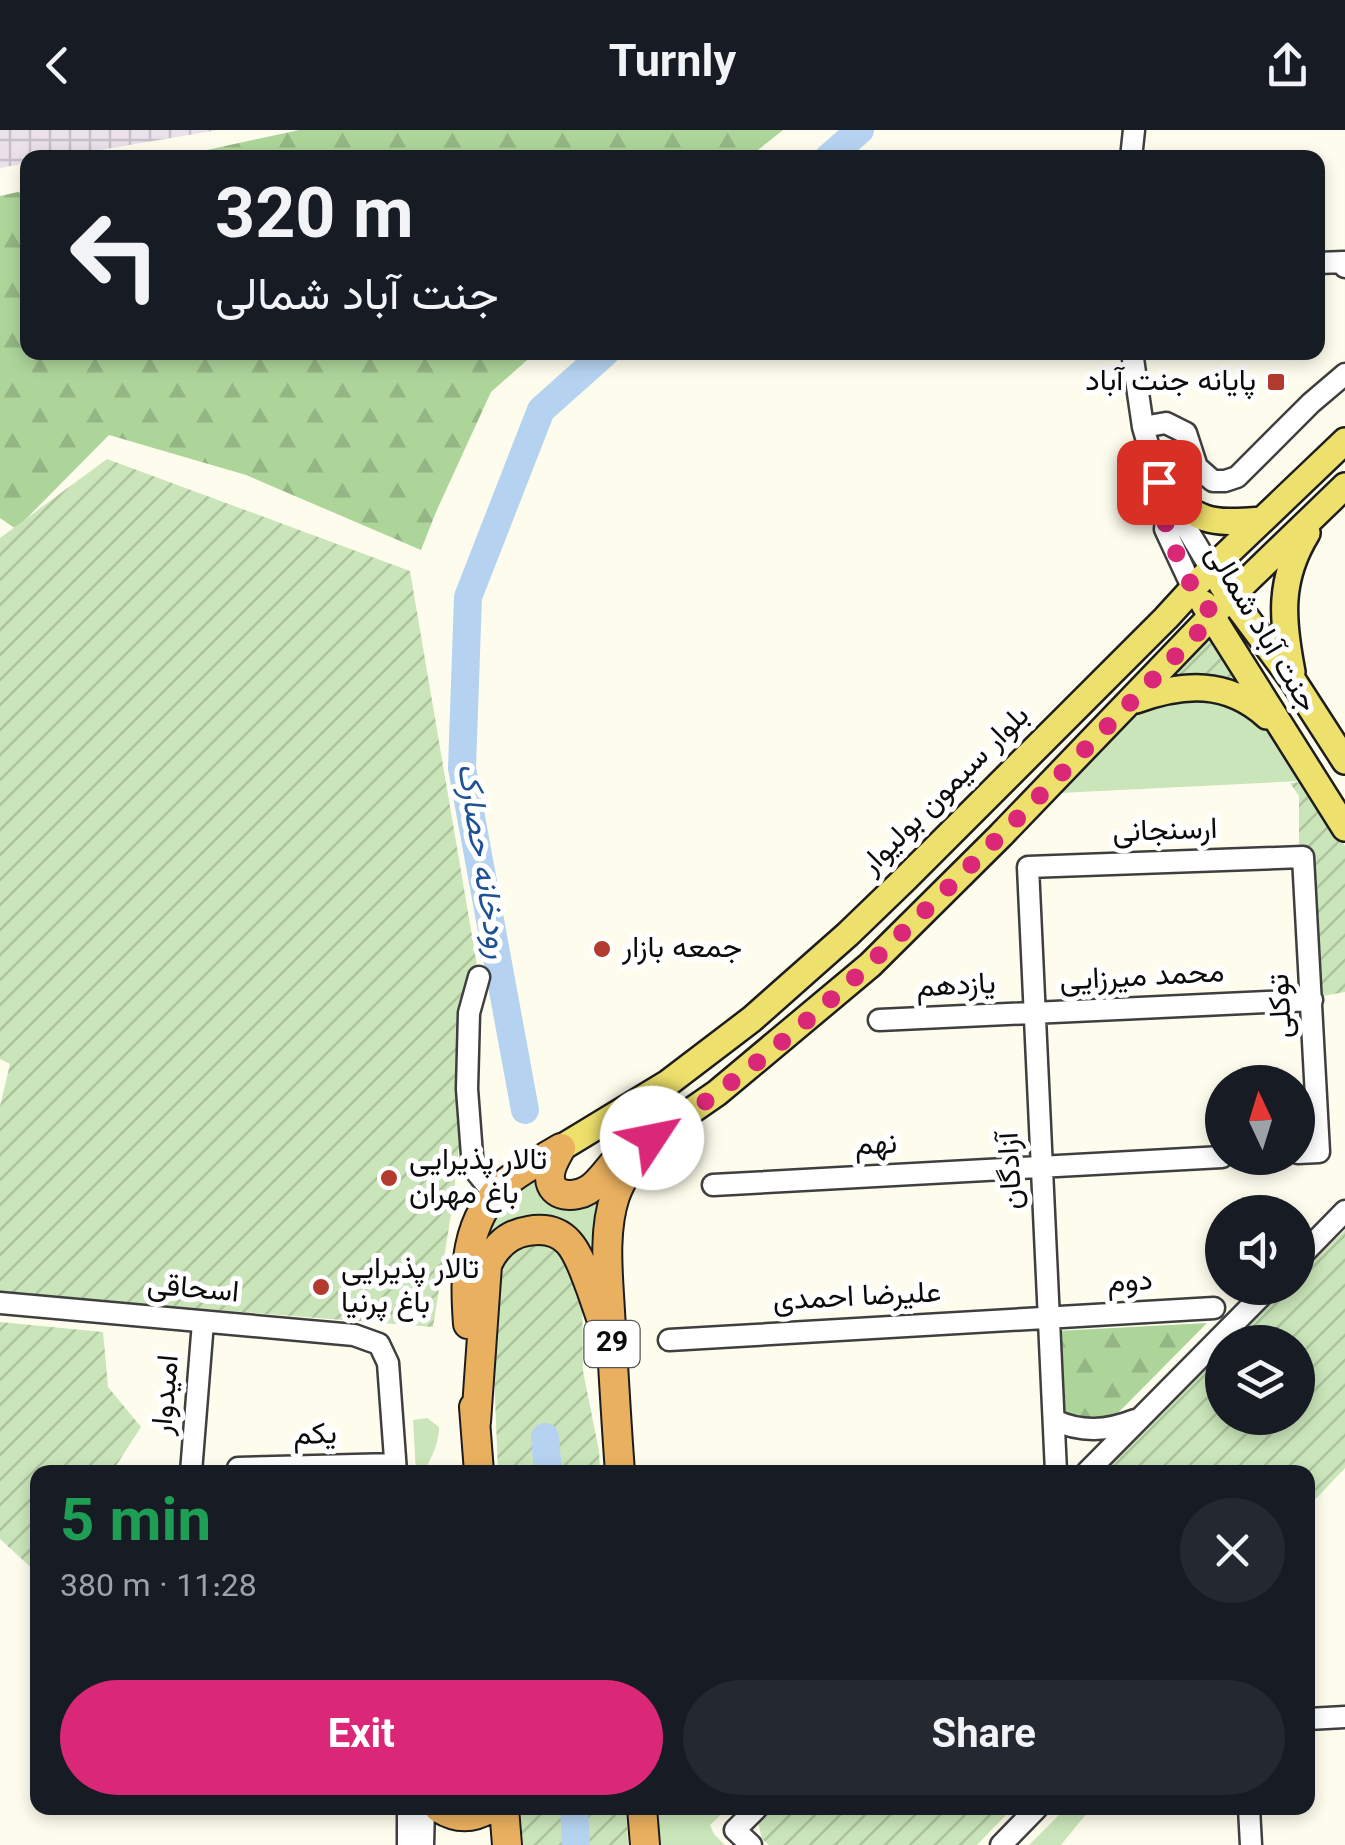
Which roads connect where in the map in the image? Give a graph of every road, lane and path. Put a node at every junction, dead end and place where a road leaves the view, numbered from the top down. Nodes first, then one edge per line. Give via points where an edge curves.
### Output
1 (1133, 360) edge
2 (1345, 374) edge
3 (1144, 427) junction
4 (1345, 441) edge
5 (1159, 482) junction
6 (1345, 486) edge
7 (1167, 510) junction
8 (1320, 512) junction
9 (1262, 520) junction
10 (1211, 568) junction
11 (1193, 589) junction
12 (1222, 606) junction
13 (1294, 682) junction
14 (1131, 702) junction
15 (1281, 730) junction
16 (1345, 761) edge
17 (1345, 828) edge
18 (1303, 856) joint
19 (1028, 867) joint
20 (478, 976) dead end
21 (1312, 1000) junction
22 (1035, 1013) junction
23 (879, 1020) dead end
24 (1310, 1065) edge
25 (652, 1138) junction
26 (561, 1148) junction
27 (1205, 1158) edge
28 (1042, 1167) junction
29 (713, 1185) dead end
30 (494, 1194) junction
31 (1345, 1211) edge
32 (1315, 1242) edge
33 (0, 1303) edge
34 (1252, 1305) edge
35 (1214, 1308) dead end
36 (1049, 1317) junction
37 (203, 1322) junction
38 (670, 1340) dead end
39 (612, 1350) junction
40 (1142, 1417) junction
41 (1054, 1420) junction
42 (476, 1422) junction
43 (192, 1465) edge
44 (396, 1465) edge
45 (479, 1465) edge
46 (620, 1465) edge
47 (1056, 1465) edge
48 (1094, 1465) edge
49 (1345, 1717) edge
50 (1315, 1719) edge
51 (408, 1815) edge
52 (424, 1815) edge
53 (504, 1815) edge
54 (643, 1815) edge
55 (749, 1815) edge
56 (1029, 1815) edge
57 (1249, 1815) edge
58 (408, 1845) edge
59 (423, 1845) edge
60 (506, 1845) edge
61 (645, 1845) edge
62 (751, 1845) edge
63 (1001, 1845) edge
64 (1251, 1845) edge

1 - 3 street, جنت آباد شمالی
2 - 3 street via 1226,482 1213,481 1197,467 1186,432 1166,423
3 - 5 street, جنت آباد شمالی
4 - 9 main road, بلوار سیمون بولیوار
5 - 7 street, جنت آباد شمالی
5 - 9 main road via 1202,518
6 - 8 main road
7 - 10 street, جنت آباد شمالی via 1181,519
7 - 11 street, جنت آباد شمالی via 1165,529
8 - 12 main road
8 - 13 main road via 1296,550 1284,592
9 - 10 main road, بلوار سیمون بولیوار
10 - 11 main road, بلوار سیمون بولیوار
10 - 12 main road, جنت آباد شمالی
11 - 12 main road, جنت آباد شمالی
11 - 26 main road, بلوار سیمون بولیوار via 821,958 668,1082
12 - 13 main road, جنت آباد شمالی
12 - 14 main road
12 - 15 main road, جنت آباد شمالی
13 - 16 main road, جنت آباد شمالی
14 - 15 main road via 1200,687 1242,699
14 - 25 main road via 870,965 718,1093
15 - 17 main road, جنت آباد شمالی
18 - 19 street, ارسنجانی
18 - 21 street, توکلی
19 - 22 street, آزادگان
20 - 30 street via 469,1013 472,1168
21 - 22 street, محمد میرزایی
21 - 24 street, توکلی
22 - 23 street, یازدهم
22 - 28 street, آزادگان
25 - 26 highway via 616,1158 591,1188 569,1196 552,1188 550,1177
25 - 39 highway, 29 via 628,1168 610,1214
26 - 30 highway
27 - 28 street, نهم
28 - 29 street, نهم
28 - 36 street, آزادگان
30 - 42 highway via 475,1225 467,1259
31 - 32 street
33 - 37 street, اسحاقی
34 - 40 street
35 - 36 street, دوم
36 - 38 street, علیرضا احمدی
36 - 41 street, آزادگان
37 - 43 street, امیدوار
37 - 44 street, اسحاقی via 354,1335 379,1344 388,1363
39 - 42 highway via 569,1241 542,1230 510,1236 487,1265
39 - 46 highway, 29
40 - 41 street via 1098,1430
40 - 48 street
41 - 47 street, آزادگان
42 - 45 highway
49 - 50 street
51 - 58 street
52 - 59 street
53 - 60 highway
54 - 61 highway
55 - 62 street via 734,1830
56 - 63 street
57 - 64 street

